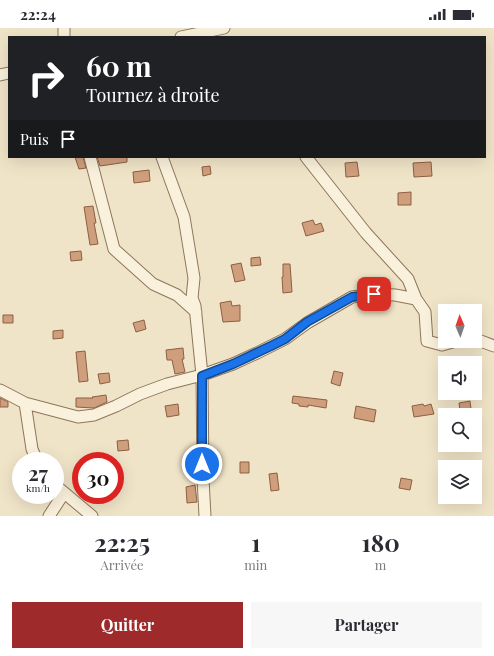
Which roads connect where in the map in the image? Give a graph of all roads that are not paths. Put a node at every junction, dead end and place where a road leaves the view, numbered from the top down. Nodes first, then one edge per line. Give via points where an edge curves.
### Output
1 (224, 28) edge
2 (207, 34) edge
3 (190, 36) edge
4 (90, 158) edge
5 (162, 158) edge
6 (307, 158) edge
7 (416, 300) junction
8 (196, 312) junction
9 (482, 342) edge
10 (438, 344) edge
11 (494, 346) edge
12 (202, 376) junction
13 (0, 390) edge
14 (25, 403) junction
15 (33, 452) edge
16 (64, 492) edge
17 (56, 504) edge
18 (49, 516) edge
19 (92, 516) edge
20 (205, 516) edge

1 - 2 street
2 - 3 street
4 - 8 street via 114,249 153,284 177,295
5 - 8 street via 184,217 194,278 192,298
6 - 7 street via 366,233 408,279
7 - 10 street via 425,312 427,341
7 - 12 street via 374,294 352,297 307,322 285,339
8 - 12 street
9 - 11 street
12 - 14 street via 167,384 94,415 78,417
12 - 20 street
13 - 14 street
14 - 15 street
16 - 19 street
17 - 18 street

